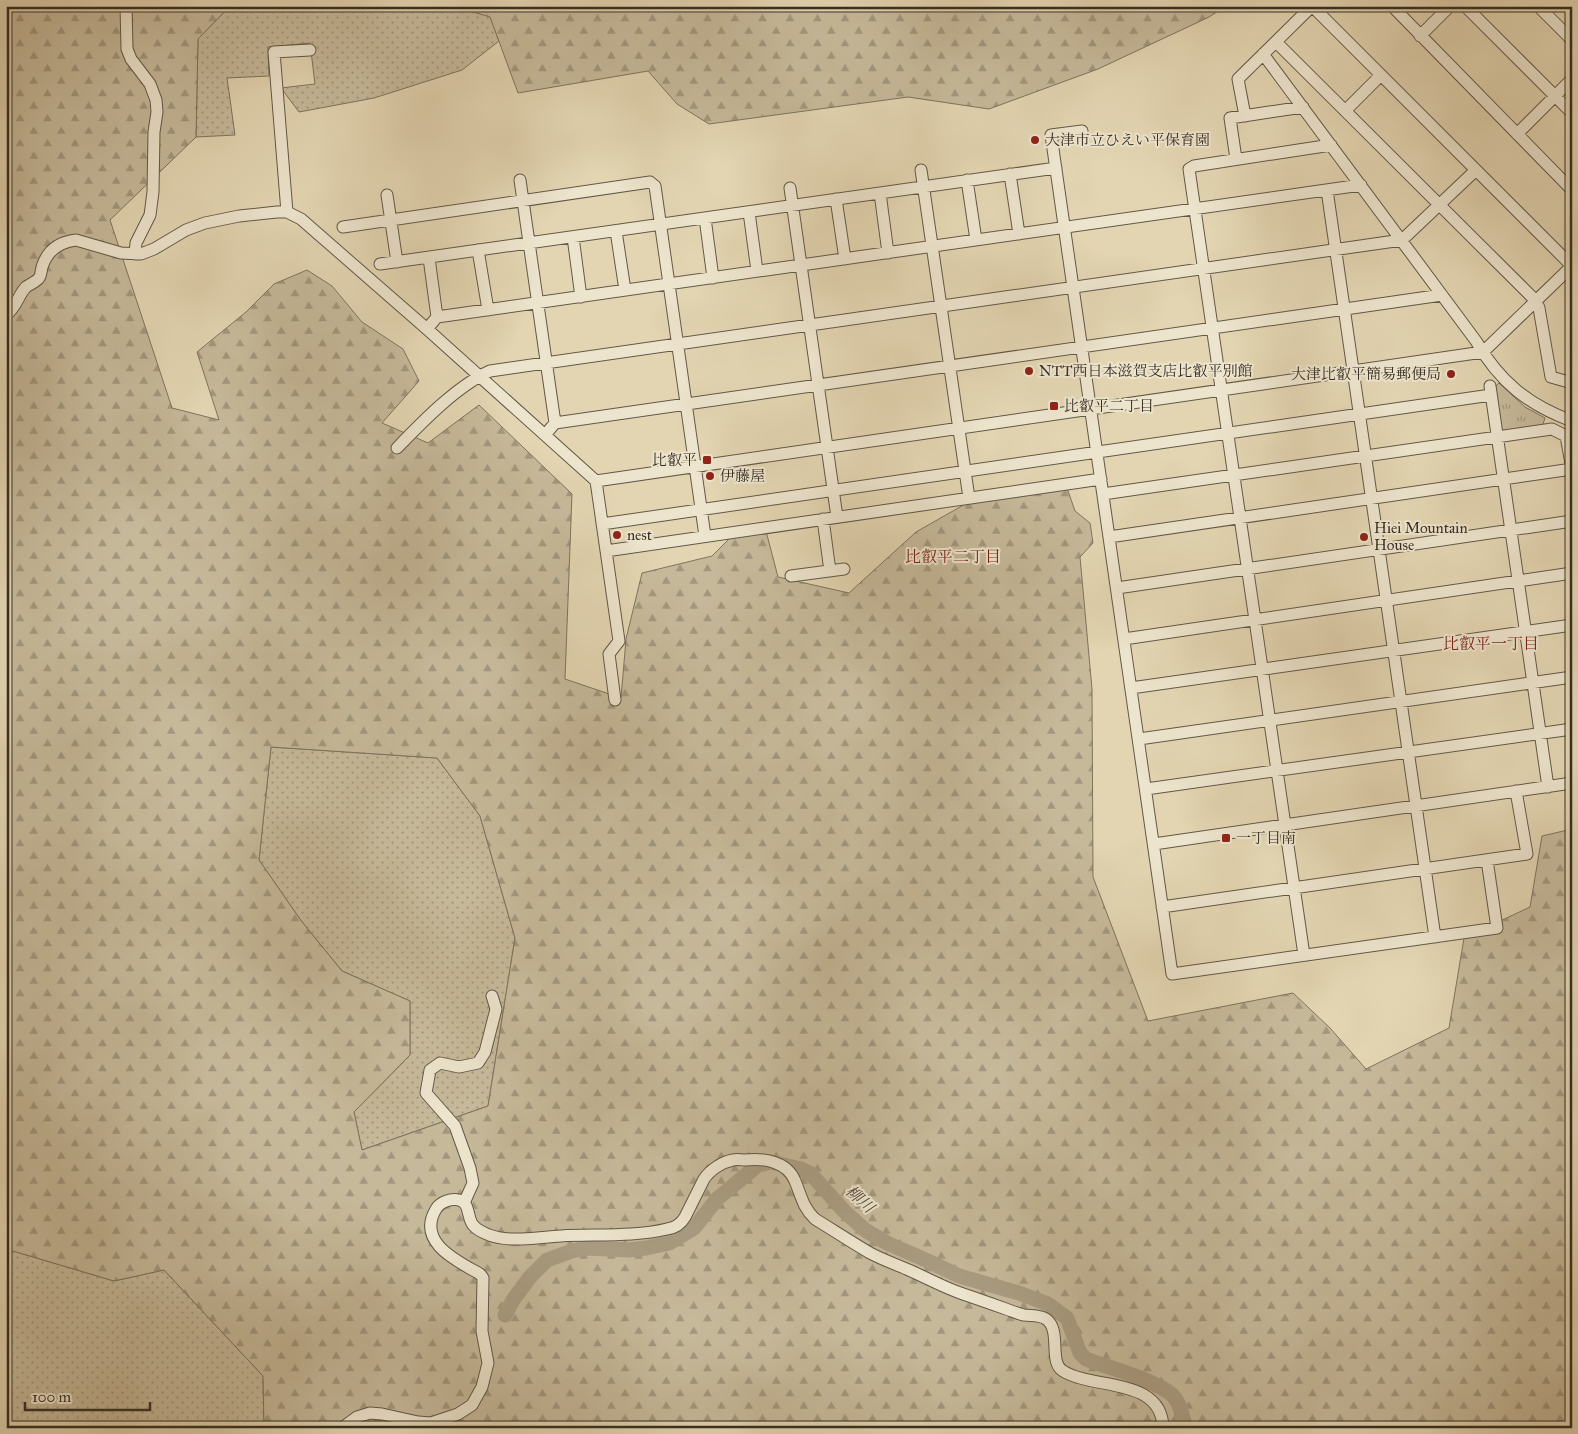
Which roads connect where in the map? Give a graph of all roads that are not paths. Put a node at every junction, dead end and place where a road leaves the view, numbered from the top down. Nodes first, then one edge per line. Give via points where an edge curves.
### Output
1 (126, 6) edge
2 (1312, 6) edge
3 (1392, 6) edge
4 (1450, 6) edge
5 (1465, 6) edge
6 (1538, 6) edge
7 (1420, 36) junction
8 (1572, 40) edge
9 (1276, 42) junction
10 (310, 50) dead end
11 (1263, 54) junction
12 (1381, 75) junction
13 (1572, 79) edge
14 (1555, 96) junction
15 (1303, 107) junction
16 (1345, 111) junction
17 (1572, 113) edge
18 (1245, 116) junction
19 (1082, 131) dead end
20 (1517, 134) junction
21 (1331, 145) junction
22 (1236, 159) junction
23 (1056, 168) junction
24 (921, 170) dead end
25 (1476, 170) junction
26 (1010, 174) junction
27 (520, 180) dead end
28 (967, 180) junction
29 (1360, 185) junction
30 (924, 187) junction
31 (790, 188) dead end
32 (1327, 190) junction
33 (1572, 190) edge
34 (880, 193) junction
35 (387, 195) dead end
36 (836, 199) junction
37 (522, 201) junction
38 (1440, 205) junction
39 (793, 206) junction
40 (1195, 209) junction
41 (287, 212) junction
42 (749, 212) junction
43 (705, 218) junction
44 (391, 220) junction
45 (661, 224) junction
46 (343, 227) dead end
47 (1065, 227) junction
48 (616, 231) junction
49 (1019, 234) junction
50 (573, 237) junction
51 (976, 240) junction
52 (1402, 240) junction
53 (529, 243) junction
54 (932, 246) junction
55 (478, 250) junction
56 (1336, 250) junction
57 (888, 253) junction
58 (135, 254) junction
59 (429, 258) junction
60 (845, 259) junction
61 (397, 262) junction
62 (380, 264) dead end
63 (801, 265) junction
64 (1572, 266) edge
65 (1204, 269) junction
66 (757, 271) junction
67 (713, 278) junction
68 (669, 284) junction
69 (1074, 288) junction
70 (625, 290) junction
71 (1442, 295) junction
72 (581, 297) junction
73 (1536, 301) junction
74 (537, 303) junction
75 (941, 306) junction
76 (1344, 309) junction
77 (488, 310) junction
78 (6, 315) edge
79 (437, 317) junction
80 (810, 325) junction
81 (1213, 328) junction
82 (427, 329) junction
83 (678, 344) junction
84 (1082, 347) junction
85 (1483, 352) junction
86 (546, 363) junction
87 (950, 366) junction
88 (1353, 371) junction
89 (479, 376) junction
90 (1572, 383) edge
91 (818, 385) junction
92 (1222, 390) junction
93 (686, 404) junction
94 (1091, 409) junction
95 (1359, 414) junction
96 (1572, 421) edge
97 (555, 423) junction
98 (959, 428) junction
99 (1228, 433) junction
100 (545, 435) junction
101 (1497, 437) junction
102 (827, 447) junction
103 (397, 448) dead end
104 (1097, 452) junction
105 (1365, 456) junction
106 (695, 466) junction
107 (1572, 469) edge
108 (965, 472) junction
109 (1234, 475) junction
110 (1101, 479) junction
111 (1503, 479) junction
112 (596, 481) junction
113 (834, 491) junction
114 (1103, 494) junction
115 (969, 498) junction
116 (1372, 498) junction
117 (702, 510) junction
118 (837, 517) junction
119 (1240, 518) junction
120 (823, 519) junction
121 (1572, 521) edge
122 (602, 524) junction
123 (1511, 530) junction
124 (705, 536) junction
125 (1109, 537) junction
126 (1379, 549) junction
127 (606, 551) junction
128 (1248, 568) junction
129 (844, 569) dead end
130 (830, 571) junction
131 (1572, 573) edge
132 (791, 576) dead end
133 (1518, 581) junction
134 (1117, 588) junction
135 (1386, 600) junction
136 (1255, 620) junction
137 (1572, 625) edge
138 (1526, 631) junction
139 (1124, 639) junction
140 (1394, 650) junction
141 (1262, 669) junction
142 (1572, 677) edge
143 (1533, 683) junction
144 (1131, 688) junction
145 (615, 700) dead end
146 (1401, 702) junction
147 (1270, 720) junction
148 (1572, 729) edge
149 (1540, 733) junction
150 (1138, 739) junction
151 (1408, 752) junction
152 (1277, 770) junction
153 (1572, 783) edge
154 (1548, 786) junction
155 (1146, 789) junction
156 (1516, 791) junction
157 (1416, 806) junction
158 (1285, 825) junction
159 (1154, 844) junction
160 (1488, 860) junction
161 (1425, 869) junction
162 (1294, 888) junction
163 (1162, 907) junction
164 (1435, 937) junction
165 (1304, 955) junction
166 (492, 996) dead end
167 (464, 1203) junction
168 (342, 1428) edge
169 (1163, 1428) edge

1 - 58 street via 127,49 150,84 157,112 150,214 136,243
2 - 9 street
2 - 12 street
3 - 7 street
4 - 7 street
5 - 14 street
6 - 8 street
7 - 20 street
9 - 11 street
9 - 16 street
10 - 41 street via 274,52
11 - 15 street
11 - 18 street via 1238,79
12 - 16 street
12 - 25 street
13 - 14 street
14 - 17 street
14 - 20 street
15 - 18 street
15 - 21 street
16 - 38 street
18 - 22 street via 1230,118
19 - 23 street via 1051,135
20 - 33 street
21 - 22 street
21 - 29 street
22 - 40 street via 1190,168
23 - 26 street
23 - 47 street
24 - 30 street
25 - 38 street
25 - 64 street
26 - 28 street
26 - 49 street
27 - 37 street
28 - 30 street
28 - 51 street
29 - 32 street
29 - 52 street
30 - 34 street
30 - 54 street
31 - 39 street
32 - 40 street
32 - 56 street
34 - 36 street
34 - 57 street
35 - 44 street
36 - 39 street
36 - 60 street
37 - 44 street
37 - 45 street via 650,182 655,186
37 - 53 street
38 - 52 street
38 - 73 street
39 - 42 street
39 - 63 street
40 - 47 street
40 - 65 street
41 - 58 street via 204,223 174,236 150,252
41 - 82 street via 301,219
42 - 43 street
42 - 66 street
43 - 45 street
43 - 67 street
44 - 46 street
44 - 61 street
45 - 48 street
45 - 68 street
47 - 49 street
47 - 69 street
48 - 50 street
48 - 70 street
49 - 51 street
50 - 53 street
50 - 72 street
51 - 54 street
52 - 56 street
52 - 71 street
53 - 55 street
53 - 74 street
54 - 57 street
54 - 75 street
55 - 59 street
55 - 77 street
56 - 65 street
56 - 76 street
57 - 60 street
58 - 78 street via 76,240 68,241 50,252 39,278 24,290 16,306
59 - 61 street
59 - 79 street
60 - 63 street
61 - 62 street
63 - 66 street
63 - 80 street
64 - 73 street
65 - 69 street
65 - 81 street
66 - 67 street
67 - 68 street
68 - 70 street
68 - 83 street
69 - 75 street
69 - 84 street
70 - 72 street
71 - 76 street
71 - 85 street
72 - 74 street
73 - 85 street
73 - 90 street via 1551,377
74 - 77 street
74 - 86 street
75 - 80 street
75 - 87 street
76 - 81 street
76 - 88 street
77 - 79 street
79 - 82 street
80 - 83 street
80 - 91 street
81 - 84 street
81 - 92 street
82 - 89 street
83 - 86 street
83 - 93 street
84 - 87 street
84 - 94 street
85 - 88 street
85 - 96 street via 1501,377 1523,396
86 - 89 street via 490,370
86 - 97 street
87 - 91 street
87 - 98 street
88 - 92 street
88 - 95 street
89 - 100 street
89 - 103 street via 433,412
91 - 93 street
91 - 102 street
92 - 94 street
92 - 99 street
93 - 97 street
93 - 106 street
94 - 98 street
94 - 104 street
95 - 99 street
95 - 101 street via 1490,390
95 - 105 street
97 - 100 street
98 - 102 street
98 - 108 street
99 - 104 street
99 - 109 street
100 - 112 street
101 - 105 street
101 - 107 street via 1552,429 1566,436
101 - 111 street
102 - 106 street
102 - 113 street
104 - 108 street
104 - 110 street
105 - 109 street
105 - 116 street
106 - 112 street
106 - 117 street
107 - 111 street
108 - 113 street
108 - 115 street
109 - 114 street
109 - 119 street
110 - 114 street
110 - 115 street
111 - 116 street
111 - 123 street
112 - 122 street
113 - 117 street
113 - 118 street
114 - 125 street
115 - 118 street
116 - 119 street
116 - 126 street
117 - 122 street
117 - 124 street
118 - 120 street
119 - 125 street
119 - 128 street
120 - 124 street
120 - 130 street
121 - 123 street
122 - 127 street
123 - 126 street
123 - 133 street
124 - 127 street
125 - 134 street
126 - 128 street
126 - 135 street
127 - 145 street via 620,640 609,654
128 - 134 street
128 - 136 street
129 - 130 street
130 - 132 street
131 - 133 street
133 - 135 street
133 - 138 street
134 - 139 street
135 - 136 street
135 - 140 street
136 - 139 street
136 - 141 street
137 - 138 street
138 - 140 street
138 - 143 street
139 - 144 street
140 - 141 street
140 - 146 street
141 - 144 street
141 - 147 street
142 - 143 street
143 - 146 street
143 - 149 street
144 - 150 street
146 - 147 street
146 - 151 street
147 - 150 street
147 - 152 street
148 - 149 street
149 - 151 street
149 - 154 street
150 - 155 street
151 - 152 street
151 - 157 street
152 - 155 street
152 - 158 street
153 - 154 street
154 - 156 street
155 - 159 street
156 - 157 street
156 - 160 street via 1527,854
157 - 158 street
157 - 161 street
158 - 159 street
158 - 162 street
159 - 163 street
160 - 161 street
160 - 164 street via 1497,928
161 - 162 street
161 - 164 street
162 - 163 street
162 - 165 street
163 - 165 street via 1172,974
164 - 165 street
166 - 167 street via 496,1009 485,1052 478,1063 459,1067 440,1063 430,1070 426,1093 455,1126 470,1168 473,1184
167 - 168 street via 458,1200 440,1204 430,1227 431,1235 439,1246 484,1278 482,1332 488,1363 476,1400 467,1409 438,1422 418,1422 370,1413
167 - 169 street via 472,1224 497,1237 520,1239 668,1229 682,1222 707,1174 719,1166 728,1161 752,1158 774,1162 792,1175 809,1213 815,1219 872,1254 952,1290 1047,1320 1054,1336 1059,1368 1076,1377 1148,1396 1160,1413

